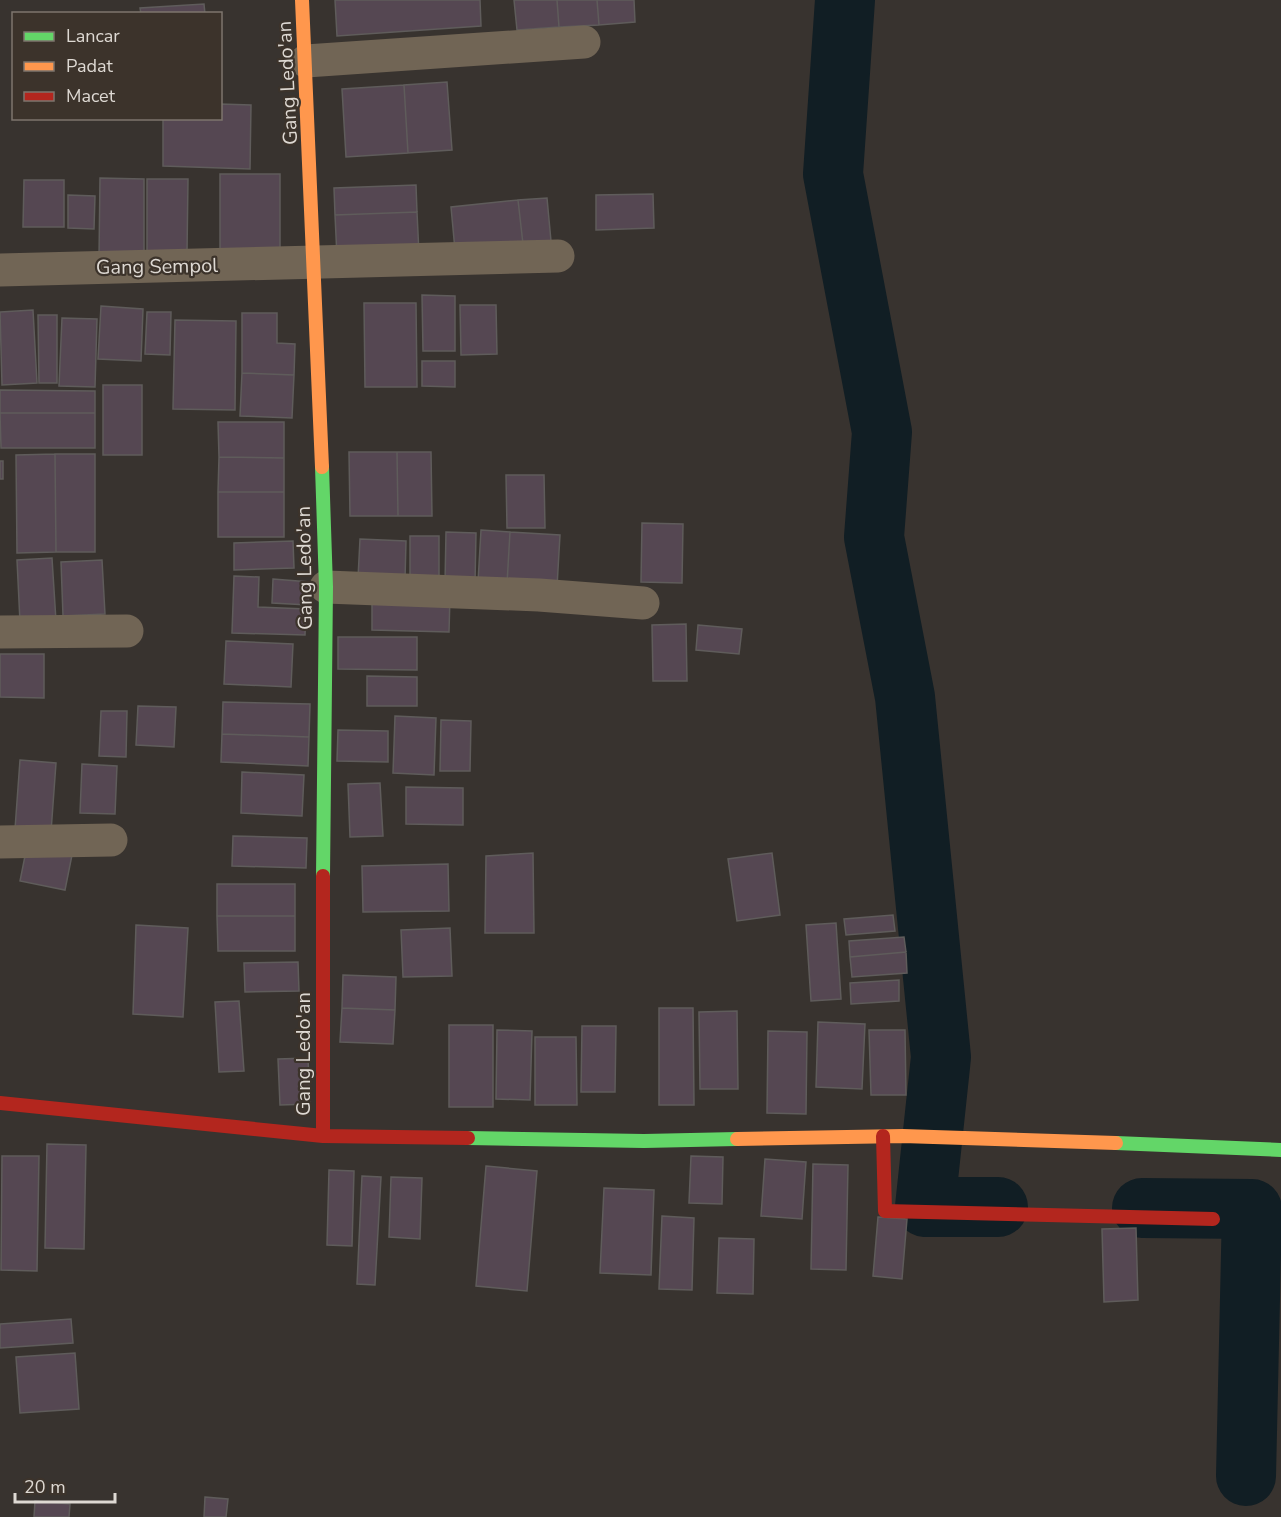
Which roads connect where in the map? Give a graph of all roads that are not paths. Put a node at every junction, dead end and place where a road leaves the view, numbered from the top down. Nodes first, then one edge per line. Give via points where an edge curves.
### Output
1 (302, 0) edge
2 (584, 42) dead end
3 (306, 61) junction
4 (558, 256) dead end
5 (314, 262) junction
6 (0, 270) edge
7 (326, 587) junction
8 (643, 603) dead end
9 (127, 631) dead end
10 (0, 632) edge
11 (111, 840) dead end
12 (0, 842) edge
13 (0, 1102) edge
14 (323, 1136) junction
15 (883, 1136) junction
16 (1281, 1150) edge
17 (1213, 1219) dead end

1 - 3 street, Gang Ledo'an
2 - 3 street
3 - 5 street, Gang Ledo'an
4 - 5 street, Gang Sempol
5 - 6 street, Gang Sempol
5 - 7 street, Gang Ledo'an
7 - 8 street
7 - 14 street, Gang Ledo'an
9 - 10 street
11 - 12 street
13 - 14 street
14 - 15 street via 634,1141
15 - 16 street
15 - 17 street via 885,1211

